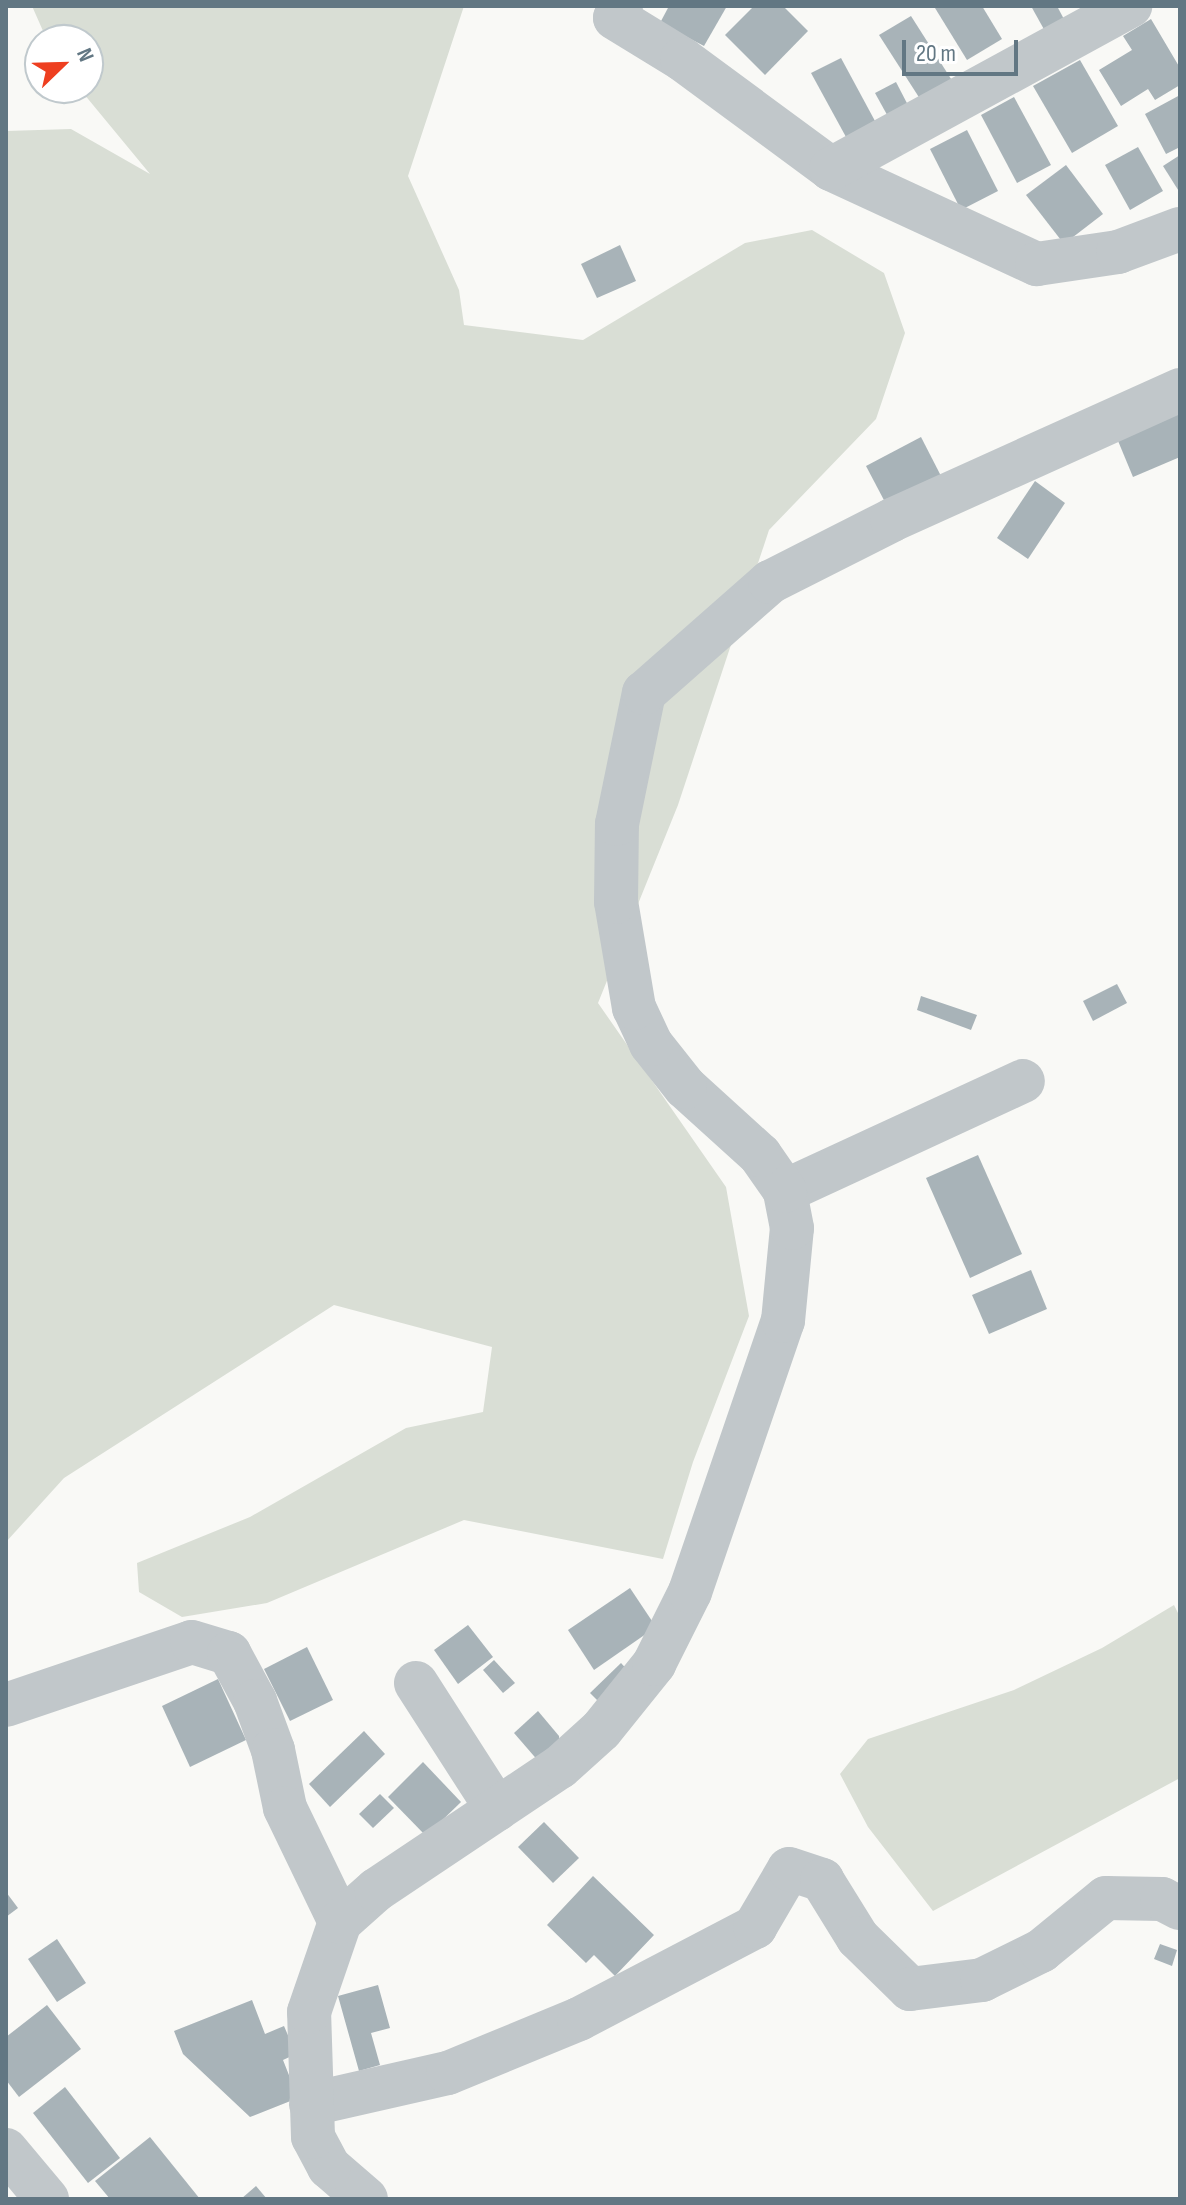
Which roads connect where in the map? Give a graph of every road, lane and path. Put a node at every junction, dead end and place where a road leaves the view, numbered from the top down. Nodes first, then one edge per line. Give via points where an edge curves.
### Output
1 (621, 6) edge
2 (1130, 6) edge
3 (831, 169) junction
4 (1180, 229) edge
5 (1180, 390) edge
6 (1023, 1081) dead end
7 (785, 1191) junction
8 (416, 1683) dead end
9 (6, 1705) edge
10 (497, 1809) junction
11 (1180, 1908) edge
12 (340, 1922) junction
13 (311, 2104) junction
14 (6, 2150) edge
15 (47, 2199) edge
16 (366, 2199) edge

1 - 3 street via 615,18 682,59
2 - 3 street
3 - 4 street via 1037,264 1118,252
5 - 7 street via 892,520 770,582 644,693 617,824 616,902 634,1008 651,1044 685,1087 760,1155
6 - 7 street
7 - 10 street via 792,1228 783,1321 690,1592 654,1664 601,1730 560,1767
8 - 10 street
9 - 12 street via 192,1642 229,1653 273,1750 285,1808
10 - 12 street via 376,1890
11 - 13 street via 1162,1899 1106,1898 1041,1951 982,1980 910,1989 858,1938 822,1880 789,1869 755,1927 579,2019 448,2073
12 - 13 street via 309,2012
13 - 16 street via 313,2137 329,2167
14 - 15 street

